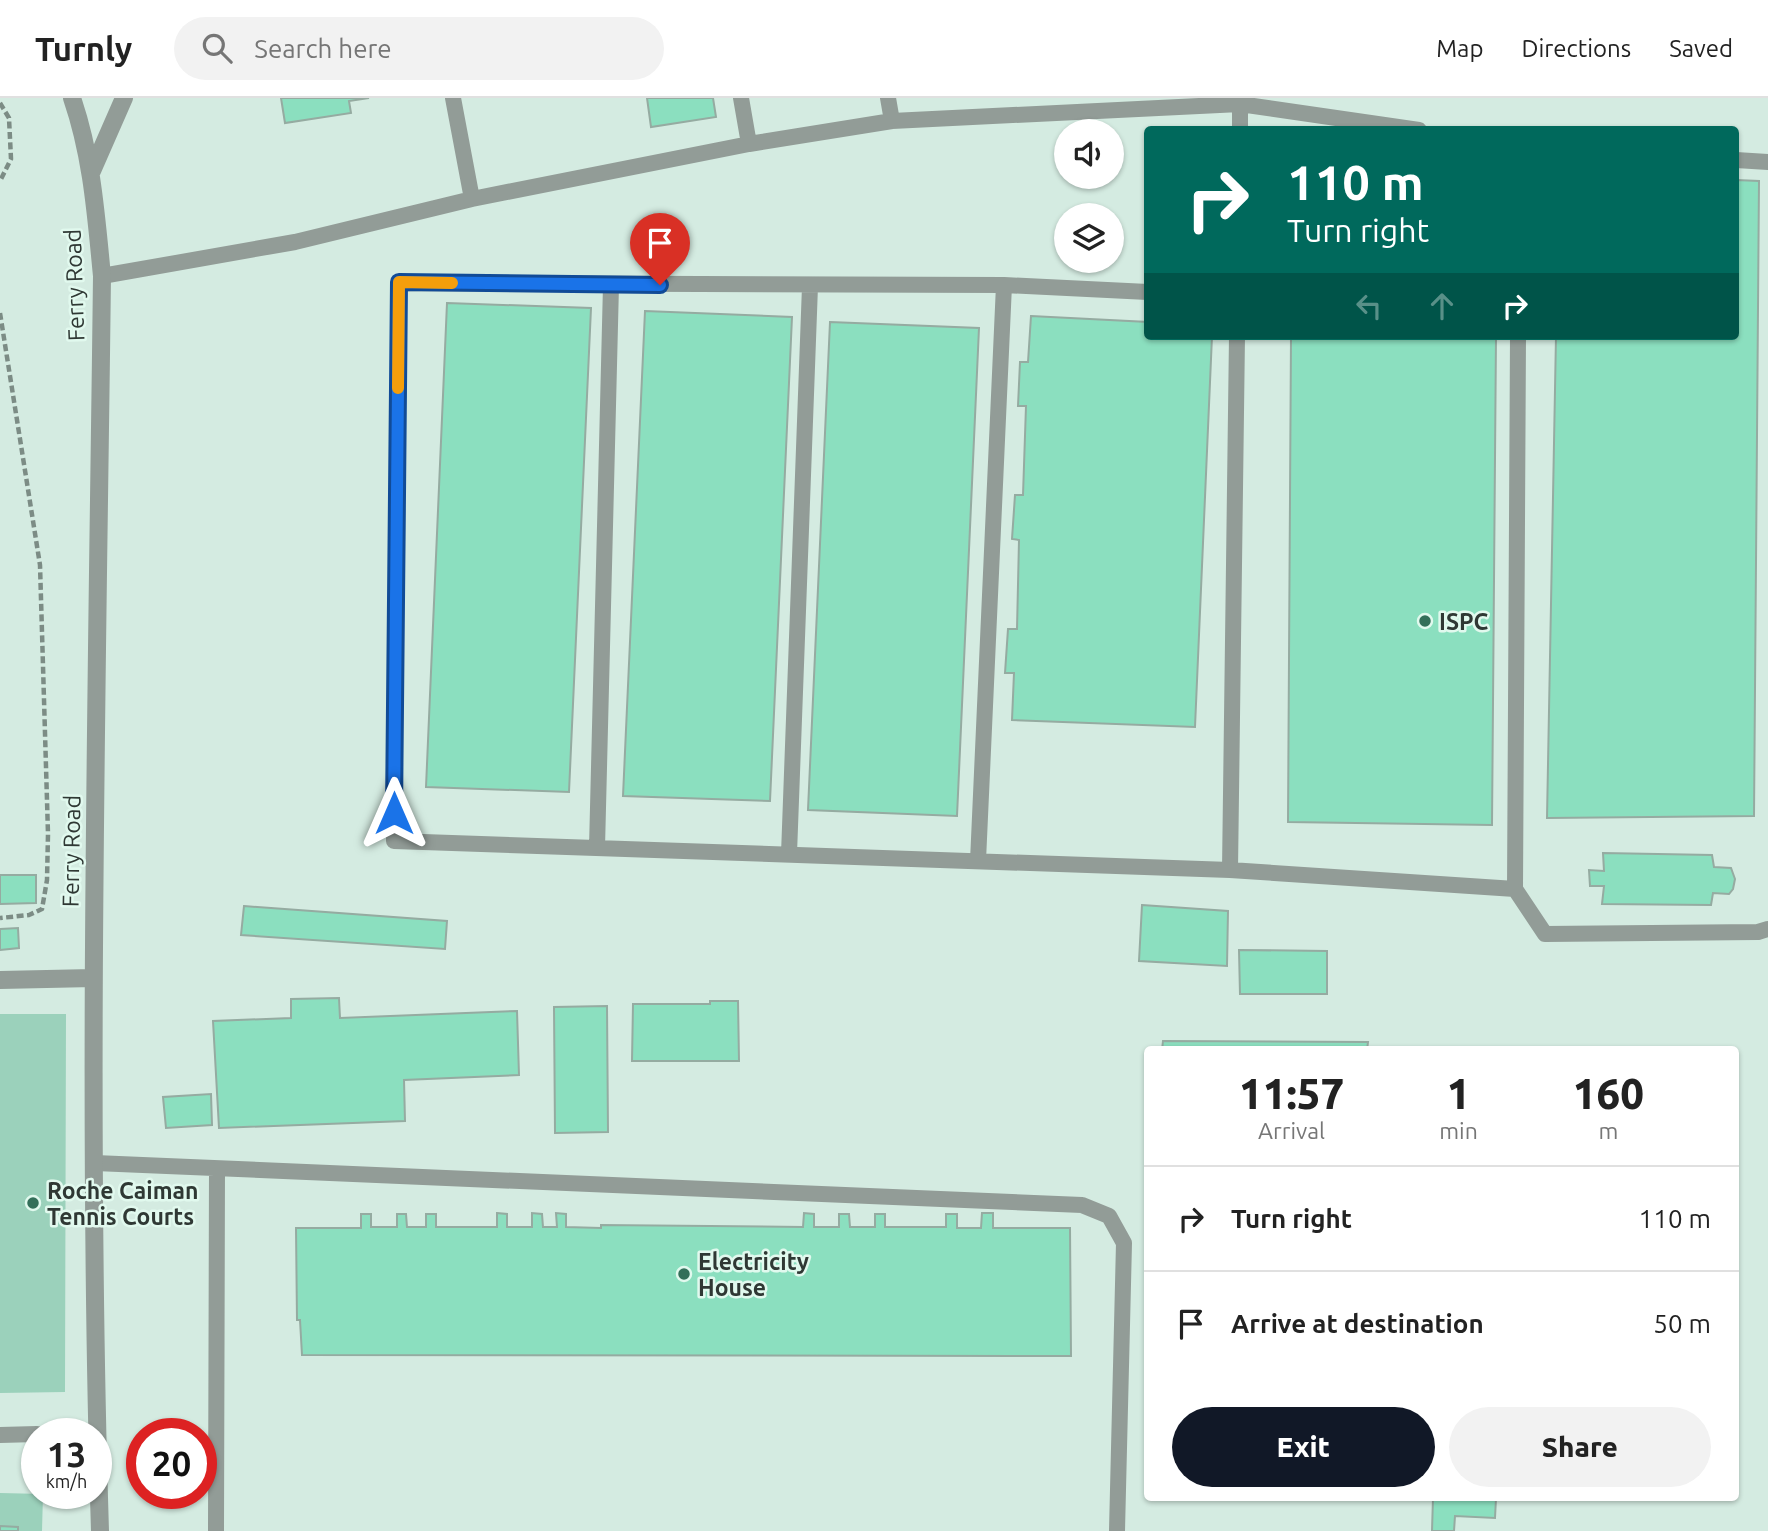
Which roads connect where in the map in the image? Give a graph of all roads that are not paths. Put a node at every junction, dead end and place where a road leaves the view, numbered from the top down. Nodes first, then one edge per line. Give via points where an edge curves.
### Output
1 (72, 98) edge
2 (124, 98) edge
3 (453, 98) edge
4 (741, 98) edge
5 (888, 98) edge
6 (993, 98) edge
7 (1240, 104) junction
8 (994, 116) junction
9 (891, 121) junction
10 (1240, 126) edge
11 (1391, 126) edge
12 (749, 144) junction
13 (1739, 160) edge
14 (1768, 162) edge
15 (92, 172) junction
16 (472, 199) junction
17 (102, 276) junction
18 (611, 285) junction
19 (1004, 285) junction
20 (810, 286) junction
21 (1144, 292) edge
22 (1237, 340) edge
23 (1518, 340) edge
24 (597, 848) junction
25 (789, 854) junction
26 (978, 861) junction
27 (1230, 870) junction
28 (1515, 889) junction
29 (1768, 929) edge
30 (93, 978) junction
31 (0, 980) edge
32 (95, 1163) junction
33 (216, 1169) junction
34 (96, 1418) edge
35 (21, 1434) edge
36 (0, 1435) edge
37 (99, 1509) edge
38 (100, 1531) edge
39 (216, 1531) edge
40 (1117, 1531) edge

1 - 15 street, Ferry Road
2 - 15 street, Ferry Road
3 - 16 lane
4 - 12 lane
5 - 9 lane
6 - 8 lane
7 - 8 lane
7 - 10 lane
7 - 11 lane
8 - 9 lane
9 - 12 lane
12 - 16 lane
13 - 14 lane
15 - 17 street, Ferry Road
16 - 17 lane via 295,242
17 - 30 street, Ferry Road
18 - 20 lane
18 - 24 lane
18 - 24 lane via 399,282 394,841
19 - 20 lane
19 - 21 lane
19 - 26 lane
20 - 25 lane
22 - 27 lane
23 - 28 lane
24 - 25 lane
25 - 26 lane
26 - 27 lane
27 - 28 lane
28 - 29 lane via 1545,934
30 - 31 street
30 - 32 street, Ferry Road
32 - 33 lane
32 - 34 street, Ferry Road
33 - 39 lane
33 - 40 lane via 1068,1205 1109,1216 1124,1243
35 - 36 lane
37 - 38 street, Ferry Road

